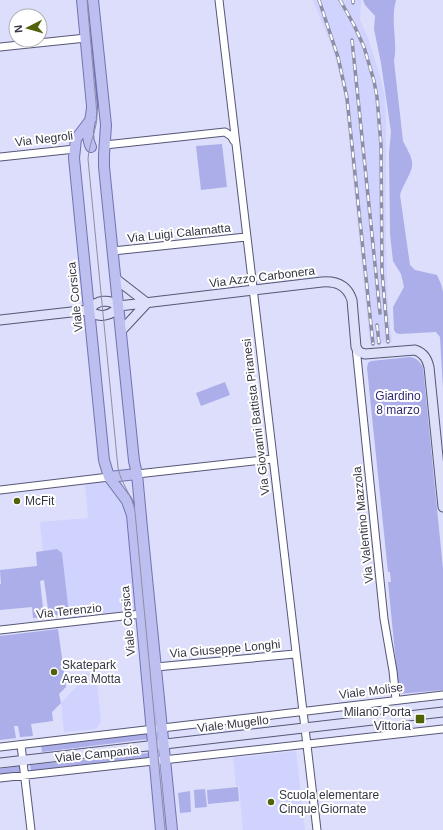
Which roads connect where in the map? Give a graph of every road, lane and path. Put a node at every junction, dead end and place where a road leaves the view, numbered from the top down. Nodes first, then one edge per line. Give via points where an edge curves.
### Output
1 (82, 0) edge
2 (93, 0) edge
3 (219, 0) edge
4 (86, 38) junction
5 (0, 48) edge
6 (91, 119) junction
7 (232, 121) junction
8 (225, 132) junction
9 (235, 143) junction
10 (105, 145) junction
11 (91, 147) junction
12 (74, 149) junction
13 (0, 157) edge
14 (246, 237) junction
15 (113, 251) junction
16 (116, 279) junction
17 (253, 291) junction
18 (147, 303) junction
19 (119, 306) junction
20 (89, 310) junction
21 (0, 320) edge
22 (121, 330) junction
23 (356, 334) junction
24 (356, 347) junction
25 (372, 353) junction
26 (272, 459) junction
27 (137, 474) junction
28 (109, 477) junction
29 (0, 490) edge
30 (443, 507) edge
31 (141, 614) junction
32 (0, 630) edge
33 (296, 654) junction
34 (156, 667) junction
35 (443, 694) edge
36 (396, 700) junction
37 (302, 711) junction
38 (443, 712) edge
39 (156, 728) junction
40 (304, 728) junction
41 (443, 729) edge
42 (164, 744) junction
43 (306, 744) junction
44 (21, 745) junction
45 (153, 746) junction
46 (0, 747) edge
47 (168, 759) junction
48 (23, 760) junction
49 (154, 760) junction
50 (0, 763) edge
51 (25, 775) junction
52 (0, 778) edge
53 (31, 830) edge
54 (162, 830) edge
55 (172, 830) edge
56 (316, 830) edge

1 - 4 main road
2 - 10 main road, Viale Corsica via 106,125
3 - 7 street, Via Giovanni Battista Piranesi
4 - 5 street
4 - 6 main road
6 - 11 main road via 88,135
6 - 12 main road, Viale Corsica via 77,137
7 - 8 street via 230,129
7 - 9 street, Via Giovanni Battista Piranesi
8 - 9 street
8 - 10 street
9 - 14 street, Via Giovanni Battista Piranesi
10 - 11 main road, Via Negroli
10 - 15 main road, Viale Corsica via 104,167
11 - 12 main road, Via Negroli
12 - 13 street, Via Negroli
12 - 20 main road, Viale Corsica
14 - 15 street, Via Luigi Calamatta
14 - 17 street, Via Giovanni Battista Piranesi
15 - 16 main road, Viale Corsica
16 - 18 street
16 - 19 main road, Viale Corsica
17 - 18 street, Via Azzo Carbonera
17 - 23 street, Via Azzo Carbonera via 329,282 339,284 350,295
17 - 26 street, Via Giovanni Battista Piranesi
18 - 19 street, Via Azzo Carbonera
18 - 22 street
19 - 20 street via 103,301 96,303
19 - 20 street via 113,313 104,316
19 - 22 main road, Viale Corsica
20 - 21 street
20 - 28 main road, Viale Corsica via 104,460
22 - 27 main road, Viale Corsica
23 - 24 street, Via Azzo Carbonera
23 - 25 street via 361,348
24 - 25 street via 361,353
24 - 36 street, Via Valentino Mazzola via 384,619
25 - 30 street via 415,350 427,359
26 - 27 street
26 - 33 street, Via Giovanni Battista Piranesi
27 - 28 main road
27 - 34 main road, Viale Corsica
28 - 29 street
28 - 31 main road, Viale Corsica via 131,510
31 - 32 street, Via Terenzio
31 - 39 main road, Viale Corsica
33 - 34 street, Via Giuseppe Longhi
33 - 37 street, Via Giovanni Battista Piranesi
34 - 39 main road, Viale Corsica
35 - 36 street, Viale Molise
36 - 37 street, Viale Molise
37 - 39 street, Viale Mugello
37 - 40 street, Via Giovanni Battista Piranesi
38 - 40 street
39 - 42 main road, Viale Corsica
39 - 44 street, Viale Campania
39 - 45 main road, Viale Corsica
40 - 42 street, Viale Mugello
40 - 43 street, Via Giovanni Battista Piranesi
41 - 43 street
42 - 45 street, Viale Campania
42 - 47 main road, Viale Corsica
43 - 47 street
43 - 56 street, Via Giovanni Battista Piranesi
44 - 46 street, Viale Campania
44 - 48 street
45 - 48 street, Viale Campania
45 - 49 main road, Viale Corsica
47 - 49 street, Viale Campania
47 - 55 main road, Viale Corsica
48 - 50 street, Viale Campania
48 - 51 street
49 - 51 street, Viale Campania
49 - 54 main road, Viale Corsica
51 - 52 street, Viale Campania
51 - 53 street

